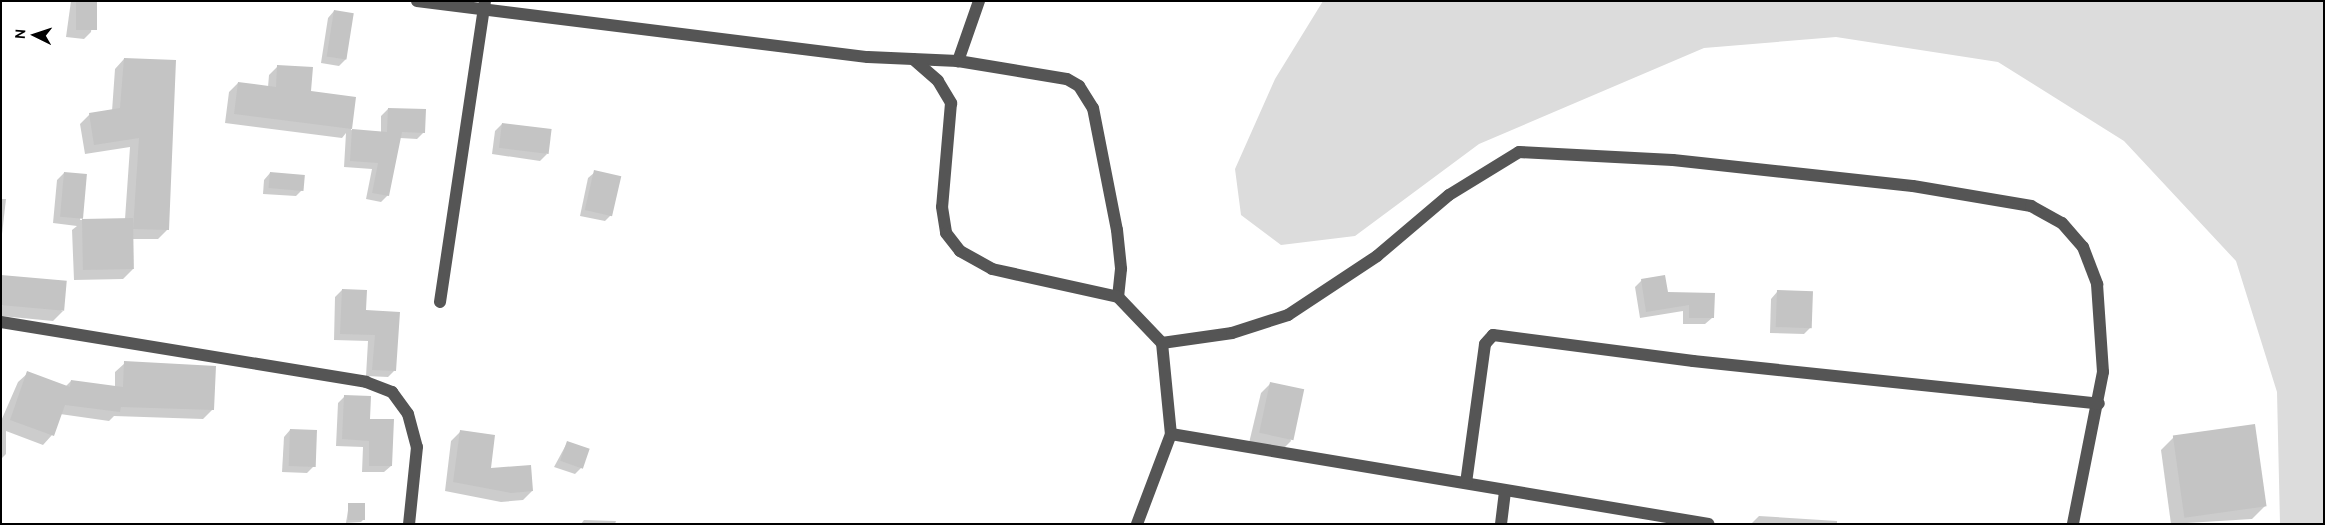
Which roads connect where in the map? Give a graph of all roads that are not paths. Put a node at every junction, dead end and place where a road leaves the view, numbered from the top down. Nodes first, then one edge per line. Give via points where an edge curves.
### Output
1 (417, 1) edge
2 (980, 1) edge
3 (484, 6) edge
4 (913, 59) junction
5 (958, 62) junction
6 (1118, 297) junction
7 (440, 302) dead end
8 (1, 322) edge
9 (1162, 343) junction
10 (2099, 404) junction
11 (1171, 434) junction
12 (1466, 483) junction
13 (1505, 492) junction
14 (409, 524) edge
15 (1137, 524) edge
16 (1501, 524) edge
17 (1710, 524) edge
18 (2073, 524) edge

1 - 3 street
2 - 5 street
3 - 4 street
3 - 7 street
4 - 5 street
4 - 6 street via 938,81 951,103 942,206 946,233 960,251 992,269
5 - 6 street via 1067,79 1087,96 1117,230 1122,270
6 - 9 street
8 - 14 street via 366,382 392,392 408,414 417,447
9 - 10 street via 1232,333 1288,315 1378,256 1496,162 1519,152 1568,151 1912,186 2031,206 2062,223 2083,247 2097,284 2103,372
9 - 11 street
10 - 12 street via 1693,362 1505,334 1493,335 1484,344
10 - 18 street
11 - 12 street
11 - 15 street
12 - 13 street
13 - 16 street
13 - 17 street

